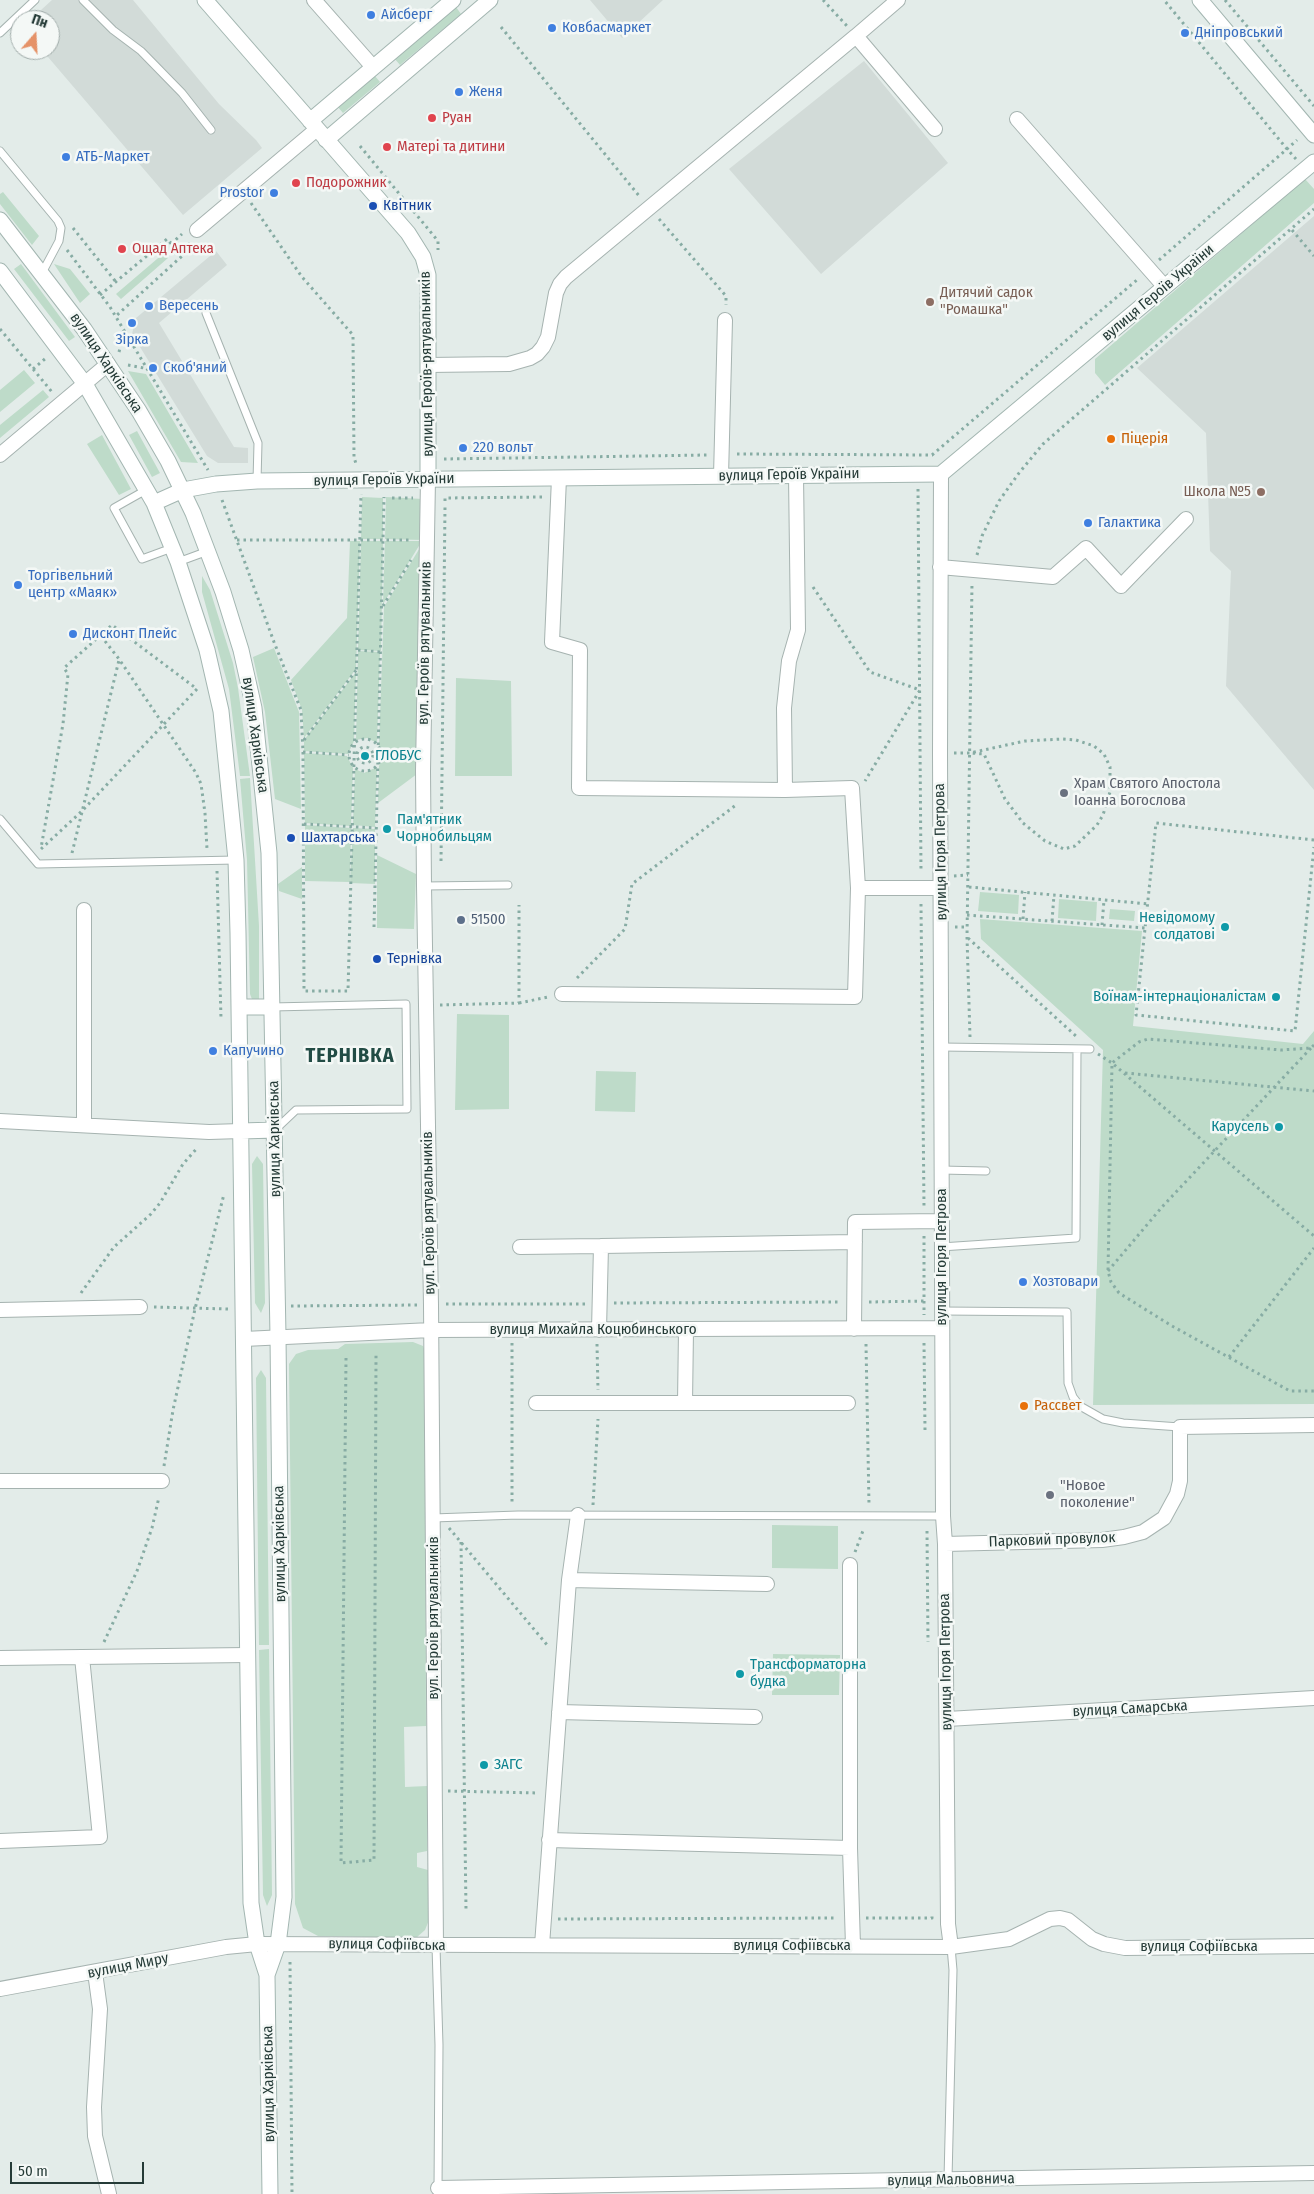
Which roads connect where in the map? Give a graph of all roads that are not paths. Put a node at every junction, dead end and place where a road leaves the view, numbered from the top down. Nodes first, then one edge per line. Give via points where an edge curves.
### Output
1 (35, 0) edge
2 (83, 0) edge
3 (205, 0) edge
4 (314, 0) edge
5 (453, 0) edge
6 (489, 0) edge
7 (898, 0) edge
8 (1200, 0) edge
9 (0, 34) edge
10 (856, 36) junction
11 (373, 67) junction
12 (1017, 118) dead end
13 (935, 129) dead end
14 (211, 130) dead end
15 (317, 130) junction
16 (1309, 133) edge
17 (0, 151) edge
18 (1314, 162) edge
19 (0, 220) edge
20 (197, 230) dead end
21 (0, 271) edge
22 (42, 274) junction
23 (1164, 286) junction
24 (206, 313) dead end
25 (725, 320) road end
26 (116, 362) junction
27 (428, 365) junction
28 (85, 384) junction
29 (0, 455) edge
30 (941, 474) junction
31 (796, 475) junction
32 (721, 476) junction
33 (559, 478) junction
34 (428, 480) junction
35 (257, 481) junction
36 (183, 490) junction
37 (150, 496) junction
38 (1186, 519) dead end
39 (172, 548) junction
40 (209, 551) junction
41 (178, 562) junction
42 (940, 567) junction
43 (785, 790) junction
44 (0, 819) edge
45 (236, 860) junction
46 (508, 885) dead end
47 (424, 886) junction
48 (858, 888) junction
49 (940, 888) junction
50 (84, 910) dead end
51 (562, 994) road end
52 (240, 1007) junction
53 (272, 1007) junction
54 (941, 1047) junction
55 (1077, 1049) junction
56 (1090, 1049) road end
57 (0, 1121) edge
58 (84, 1124) junction
59 (275, 1130) junction
60 (241, 1131) junction
61 (941, 1170) junction
62 (986, 1170) dead end
63 (941, 1221) junction
64 (855, 1242) junction
65 (601, 1246) junction
66 (520, 1247) dead end
67 (941, 1247) junction
68 (140, 1307) road end
69 (0, 1310) edge
70 (942, 1312) junction
71 (942, 1328) junction
72 (854, 1329) junction
73 (431, 1330) junction
74 (686, 1330) junction
75 (598, 1335) junction
76 (278, 1336) junction
77 (244, 1339) junction
78 (536, 1403) dead end
79 (685, 1403) junction
80 (848, 1403) dead end
81 (1314, 1425) edge
82 (1180, 1427) junction
83 (0, 1481) edge
84 (162, 1481) road end
85 (578, 1515) junction
86 (943, 1516) junction
87 (437, 1517) junction
88 (945, 1544) junction
89 (850, 1565) road end
90 (569, 1580) junction
91 (767, 1584) dead end
92 (247, 1655) junction
93 (82, 1656) junction
94 (0, 1658) edge
95 (1314, 1698) edge
96 (559, 1712) junction
97 (755, 1717) dead end
98 (947, 1719) junction
99 (549, 1840) junction
100 (0, 1841) edge
101 (850, 1848) junction
102 (257, 1944) junction
103 (284, 1944) junction
104 (542, 1945) junction
105 (436, 1946) junction
106 (853, 1946) junction
107 (1314, 1946) edge
108 (951, 1947) junction
109 (96, 1972) junction
110 (267, 1975) junction
111 (0, 1989) edge
112 (1314, 2173) edge
113 (948, 2179) junction
114 (438, 2191) edge
115 (109, 2194) edge
116 (270, 2194) edge

1 - 9 lane
2 - 14 lane via 113,30 141,51 182,93
3 - 15 street, вулиця Героїв-рятувальників
4 - 11 street
5 - 11 street
6 - 15 street
7 - 10 street
8 - 16 street
10 - 13 street
10 - 27 street via 560,284 548,337 537,354 509,364
11 - 15 street
12 - 23 street
15 - 20 street
15 - 27 street, вулиця Героїв-рятувальників via 408,233 423,257 428,275
17 - 22 lane via 58,221 62,235
18 - 23 street, вулиця Героїв України
19 - 22 street, вулиця Харківська
21 - 28 street, вулиця Харківська
22 - 26 street, вулиця Харківська
23 - 30 street, вулиця Героїв України
24 - 35 lane via 258,443
25 - 32 street
26 - 28 street
26 - 36 street, вулиця Харківська
27 - 34 street, вулиця Героїв-рятувальників
28 - 29 street
28 - 37 street, вулиця Харківська
30 - 31 street, вулиця Героїв України
30 - 42 street, вулиця Ігоря Петрова
31 - 32 street, вулиця Героїв України
31 - 43 street via 798,630 789,661 784,708
32 - 33 street, вулиця Героїв України
33 - 34 street, вулиця Героїв України
33 - 43 street via 552,642 580,650 579,788
34 - 35 street, вулиця Героїв України
34 - 47 street, вул. Героїв рятувальників
35 - 36 street, вулиця Героїв України
36 - 37 street, вулиця Героїв України
36 - 40 street, вулиця Харківська
37 - 39 street, вулиця Харківська
37 - 39 lane via 114,508 142,559
38 - 42 street via 1121,586 1086,548 1053,577
39 - 41 street, вулиця Харківська
40 - 41 lane
40 - 53 street, вулиця Харківська via 241,650 254,708 269,853
41 - 45 street, вулиця Харківська via 208,650 221,711
42 - 49 street, вулиця Ігоря Петрова
43 - 48 street via 852,788
44 - 45 lane via 38,864
45 - 52 street, вулиця Харківська
46 - 47 lane
47 - 73 street, вул. Героїв рятувальників
48 - 49 street
48 - 51 street via 855,996
49 - 54 street, вулиця Ігоря Петрова
50 - 58 street
52 - 53 street
52 - 60 street, вулиця Харківська
53 - 59 street, вулиця Харківська
53 - 59 lane via 406,1004 407,1109 296,1110
54 - 55 lane
54 - 61 street, вулиця Ігоря Петрова
55 - 56 lane
55 - 67 lane via 1076,1238
57 - 58 street
58 - 60 street
59 - 60 street
59 - 76 street, вулиця Харківська
60 - 77 street, вулиця Харківська
61 - 62 lane
61 - 63 street, вулиця Ігоря Петрова
63 - 64 street via 855,1222
63 - 67 street, вулиця Ігоря Петрова
64 - 65 street
64 - 72 street
65 - 66 street
65 - 75 street
67 - 70 street, вулиця Ігоря Петрова
68 - 69 street
70 - 71 street, вулиця Ігоря Петрова
70 - 82 lane via 1067,1312 1068,1383 1080,1406 1103,1419
71 - 72 street, вулиця Михайла Коцюбинського
71 - 86 street, вулиця Ігоря Петрова
72 - 74 street, вулиця Михайла Коцюбинського
73 - 75 street, вулиця Михайла Коцюбинського
73 - 76 street, вулиця Михайла Коцюбинського
73 - 87 street, вул. Героїв рятувальників
74 - 75 street, вулиця Михайла Коцюбинського
74 - 79 street
76 - 77 street, вулиця Михайла Коцюбинського
76 - 103 street, вулиця Харківська
77 - 92 street, вулиця Харківська
78 - 79 street
79 - 80 street
81 - 82 street
82 - 88 street, Парковий провулок via 1177,1494 1164,1518 1143,1532 1102,1540
83 - 84 street
85 - 86 lane
85 - 87 lane
85 - 90 street
86 - 88 street, вулиця Ігоря Петрова
87 - 105 street, вул. Героїв рятувальників
88 - 98 street, вулиця Ігоря Петрова
89 - 101 street
90 - 91 street
90 - 96 street
92 - 93 street
92 - 102 street, вулиця Харківська via 251,1903
93 - 94 street
93 - 100 street via 100,1837
95 - 98 street, вулиця Самарська
96 - 97 street
96 - 99 street
98 - 108 street, вулиця Ігоря Петрова via 948,1924
99 - 101 street
99 - 104 street
101 - 106 street
102 - 103 street, вулиця Софіївська
102 - 109 street, вулиця Миру
102 - 110 street, вулиця Харківська
103 - 105 street, вулиця Софіївська
103 - 110 street, вулиця Харківська
104 - 105 street, вулиця Софіївська
104 - 106 street, вулиця Софіївська
105 - 114 lane
106 - 108 street, вулиця Софіївська
107 - 108 street, вулиця Софіївська via 1125,1948 1092,1939 1068,1920 1060,1918 1050,1919 1009,1939
108 - 113 lane
109 - 111 street, вулиця Миру
109 - 115 street via 100,2009 95,2136
110 - 116 street, вулиця Харківська
112 - 113 street, вулиця Мальовнича
113 - 114 street, вулиця Мальовнича

